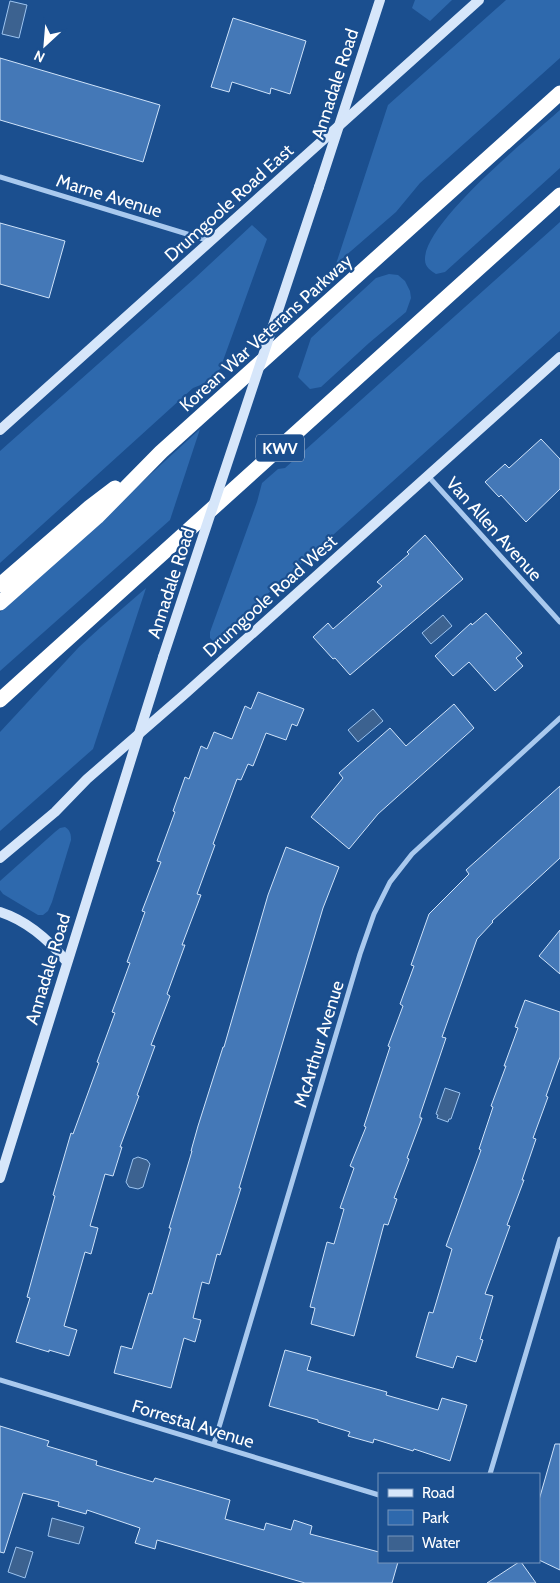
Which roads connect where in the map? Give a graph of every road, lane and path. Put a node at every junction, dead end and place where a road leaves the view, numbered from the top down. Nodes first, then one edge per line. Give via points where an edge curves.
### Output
1 (380, 0) edge
2 (480, 0) edge
3 (560, 93) edge
4 (338, 128) junction
5 (0, 177) edge
6 (560, 195) edge
7 (211, 242) junction
8 (560, 357) edge
9 (0, 430) edge
10 (161, 452) junction
11 (428, 476) junction
12 (0, 585) edge
13 (0, 603) edge
14 (560, 622) edge
15 (0, 700) edge
16 (560, 718) edge
17 (138, 735) junction
18 (0, 858) edge
19 (0, 912) edge
20 (67, 962) junction
21 (0, 1178) edge
22 (560, 1239) edge
23 (0, 1380) edge
24 (214, 1444) junction
25 (490, 1473) edge
26 (378, 1494) edge

1 - 4 main road, Annadale Road
2 - 4 main road, Drumgoole Road East
3 - 10 highway, Korean War Veterans Parkway
4 - 7 main road, Drumgoole Road East
4 - 17 main road, Annadale Road, bridge
5 - 7 street, Marne Avenue
6 - 15 highway, KWV
7 - 9 main road, Drumgoole Road East
8 - 11 main road, Drumgoole Road West
10 - 12 highway via 90,507
10 - 13 highway, Korean War Veterans Parkway via 97,517
11 - 14 street, Van Allen Avenue
11 - 17 main road, Drumgoole Road West
16 - 24 street, McArthur Avenue via 412,854 390,882 374,914
17 - 18 main road, Drumgoole Road West
17 - 20 main road, Annadale Road
19 - 20 main road via 37,931
20 - 21 main road, Annadale Road
22 - 25 street
23 - 24 street, Forrestal Avenue
24 - 26 street, Forrestal Avenue

